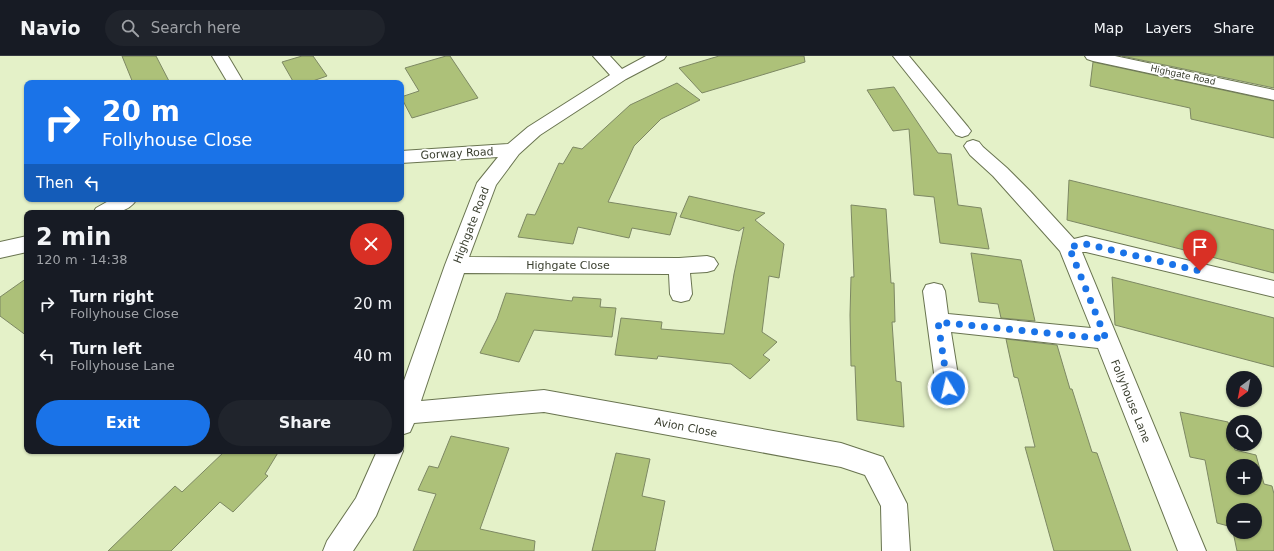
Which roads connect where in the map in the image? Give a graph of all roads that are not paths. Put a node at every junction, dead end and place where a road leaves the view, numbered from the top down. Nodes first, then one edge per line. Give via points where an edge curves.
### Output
1 (220, 56) edge
2 (601, 56) edge
3 (658, 56) edge
4 (901, 56) edge
5 (1093, 56) edge
6 (620, 76) junction
7 (234, 80) edge
8 (1274, 95) edge
9 (513, 150) junction
10 (404, 156) edge
11 (122, 202) edge
12 (108, 210) edge
13 (24, 245) edge
14 (1069, 247) junction
15 (0, 250) edge
16 (707, 264) dead end
17 (456, 265) junction
18 (679, 266) junction
19 (1274, 289) edge
20 (934, 291) dead end
21 (681, 294) dead end
22 (938, 322) junction
23 (1106, 339) junction
24 (948, 388) dead end
25 (404, 419) edge
26 (389, 454) edge
27 (337, 551) edge
28 (896, 551) edge
29 (1192, 551) edge

1 - 7 street
2 - 6 street
3 - 6 street, Highgate Road
4 - 14 street, Follyhouse Lane via 976,151 1000,172
5 - 8 street, Highgate Road
6 - 9 street, Highgate Road via 534,131
9 - 10 street, Gorway Road
9 - 17 street, Highgate Road via 487,183
11 - 12 street
13 - 15 street
14 - 19 street via 1086,244
14 - 23 street, Follyhouse Lane
16 - 18 street, Highgate Close
17 - 18 street, Highgate Close
17 - 25 street, Highgate Road
18 - 21 street
20 - 22 street
22 - 23 street
22 - 24 street
23 - 29 street, Follyhouse Lane
25 - 28 street, Avion Close via 544,401 841,455 874,466 894,504
26 - 27 street via 366,507

